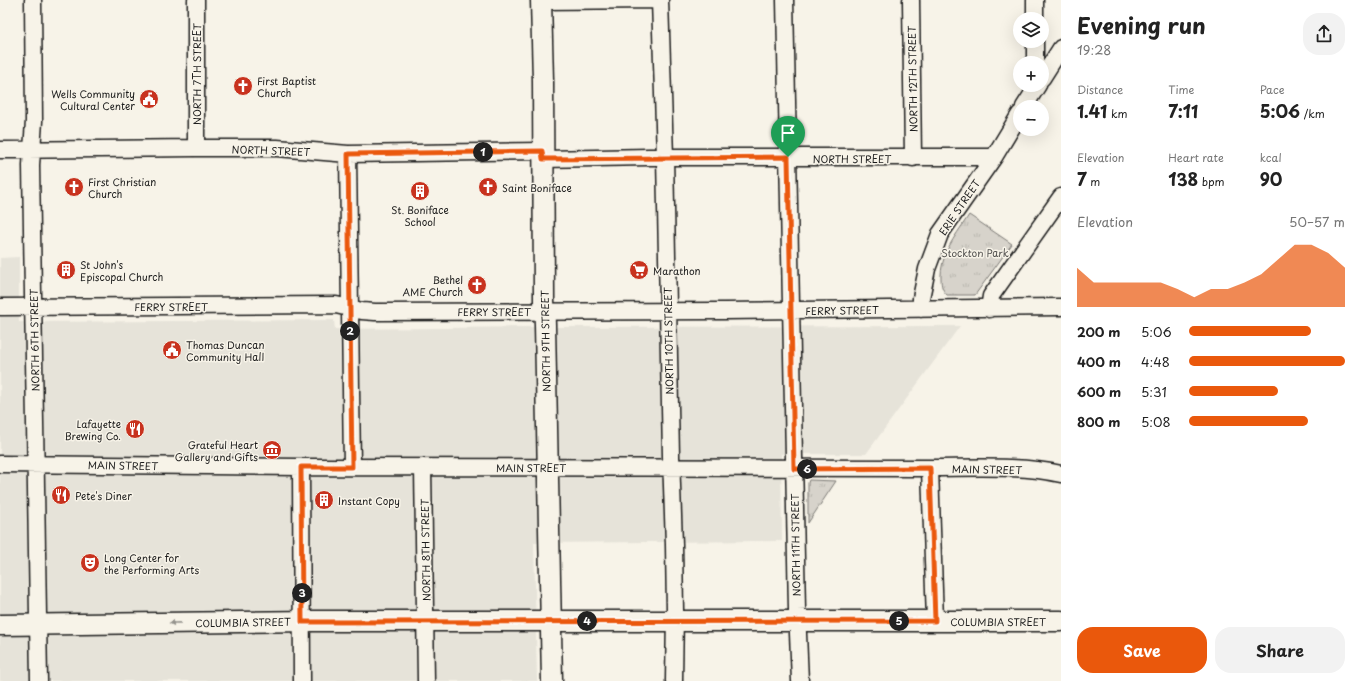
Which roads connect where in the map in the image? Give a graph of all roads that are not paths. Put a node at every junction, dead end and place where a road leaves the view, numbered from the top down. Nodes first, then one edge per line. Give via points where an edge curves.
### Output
1 (33, 0) edge
2 (196, 0) edge
3 (541, 0) edge
4 (659, 0) edge
5 (785, 0) edge
6 (912, 0) edge
7 (1035, 0) edge
8 (1035, 12) edge
9 (1061, 48) edge
10 (1049, 67) edge
11 (1013, 126) edge
12 (196, 148) junction
13 (0, 150) edge
14 (32, 150) junction
15 (348, 154) junction
16 (543, 155) junction
17 (666, 157) junction
18 (788, 157) junction
19 (994, 157) junction
20 (913, 158) junction
21 (1061, 197) edge
22 (0, 307) edge
23 (34, 307) junction
24 (1061, 307) edge
25 (350, 308) junction
26 (921, 309) junction
27 (988, 309) junction
28 (791, 310) junction
29 (544, 311) junction
30 (668, 311) junction
31 (0, 464) edge
32 (35, 464) junction
33 (301, 467) junction
34 (352, 467) junction
35 (423, 468) junction
36 (548, 468) junction
37 (671, 468) junction
38 (930, 468) junction
39 (794, 469) junction
40 (1061, 474) edge
41 (550, 621) junction
42 (675, 621) junction
43 (798, 621) junction
44 (935, 621) junction
45 (1061, 621) edge
46 (302, 622) junction
47 (425, 622) junction
48 (0, 625) edge
49 (37, 625) junction
50 (39, 681) edge
51 (302, 681) edge
52 (426, 681) edge
53 (552, 681) edge
54 (674, 681) edge
55 (800, 681) edge

1 - 14 street, NORTH 6TH STREET
2 - 12 street, NORTH 7TH STREET
3 - 4 street
3 - 16 main road, NORTH 9TH STREET
4 - 17 street, NORTH 10TH STREET
5 - 18 street, NORTH 11TH STREET
6 - 20 street, NORTH 12TH STREET
7 - 8 street
9 - 10 street
11 - 19 street, ERIE STREET
12 - 14 street, NORTH STREET
12 - 15 street, NORTH STREET via 277,148
13 - 14 street, NORTH STREET
14 - 23 street, NORTH 6TH STREET
15 - 16 street, NORTH STREET
15 - 25 street
16 - 17 street, NORTH STREET
16 - 29 main road, NORTH 9TH STREET
17 - 18 street, NORTH STREET
17 - 30 street, NORTH 10TH STREET
18 - 20 street, NORTH STREET
18 - 28 street, NORTH 11TH STREET
19 - 20 street, NORTH STREET
19 - 26 street, ERIE STREET via 940,234 927,268
21 - 27 street via 991,296
22 - 23 street, FERRY STREET
23 - 25 street, FERRY STREET via 336,305
23 - 32 street, NORTH 6TH STREET
24 - 27 street, FERRY STREET
25 - 29 street, FERRY STREET via 375,312
25 - 34 street
26 - 27 street, FERRY STREET
26 - 28 street, FERRY STREET
28 - 30 street, FERRY STREET
28 - 39 street, NORTH 11TH STREET
29 - 30 street, FERRY STREET
29 - 36 main road, NORTH 9TH STREET
30 - 37 street, NORTH 10TH STREET
31 - 32 street, MAIN STREET
32 - 33 street, MAIN STREET
32 - 49 street, NORTH 6TH STREET
33 - 34 street, MAIN STREET
33 - 46 street
34 - 35 street, MAIN STREET
35 - 36 street, MAIN STREET
35 - 47 street, NORTH 8TH STREET
36 - 37 street, MAIN STREET
36 - 41 main road, NORTH 9TH STREET
37 - 39 street, MAIN STREET
37 - 42 street, NORTH 10TH STREET
38 - 39 street, MAIN STREET
38 - 40 street, MAIN STREET via 1015,469
38 - 44 street
39 - 43 street, NORTH 11TH STREET
41 - 42 main road, COLUMBIA STREET
41 - 47 main road, COLUMBIA STREET
41 - 53 main road, NORTH 9TH STREET
42 - 43 main road, COLUMBIA STREET
42 - 54 street, NORTH 10TH STREET
43 - 44 main road, COLUMBIA STREET
43 - 55 street, NORTH 11TH STREET
44 - 45 main road, COLUMBIA STREET
46 - 47 main road, COLUMBIA STREET
46 -> 49 main road, COLUMBIA STREET
46 - 51 street
47 - 52 street, NORTH 8TH STREET
48 - 49 main road, COLUMBIA STREET
49 - 50 street, NORTH 6TH STREET

